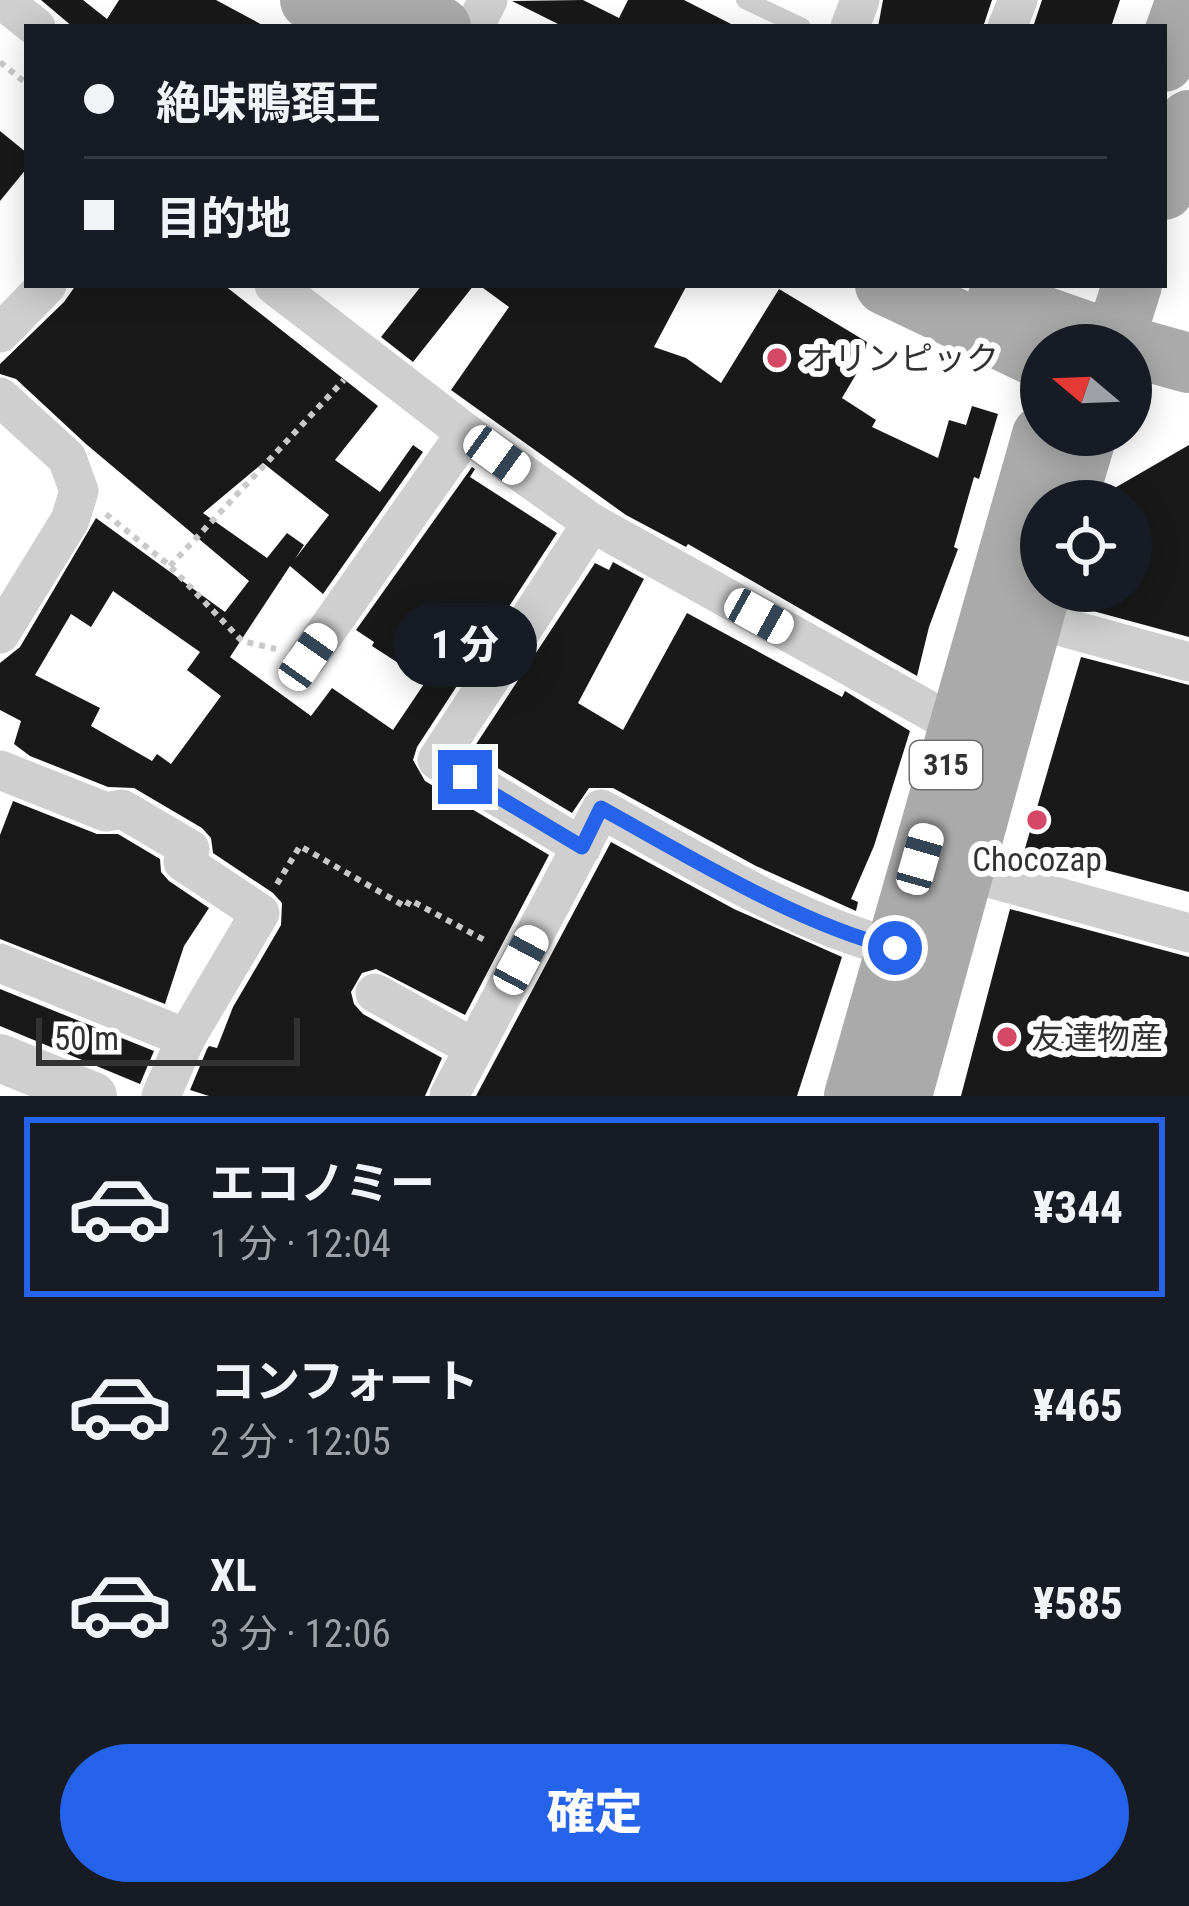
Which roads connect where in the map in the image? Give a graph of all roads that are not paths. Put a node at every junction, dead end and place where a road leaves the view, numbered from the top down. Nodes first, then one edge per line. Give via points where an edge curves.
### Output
1 (2, 0) edge
2 (310, 0) edge
3 (388, 0) edge
4 (746, 0) edge
5 (1186, 0) edge
6 (32, 24) edge
7 (358, 24) edge
8 (435, 24) edge
9 (796, 24) edge
10 (1167, 54) edge
11 (1189, 120) edge
12 (1167, 182) edge
13 (44, 288) edge
14 (283, 288) edge
15 (895, 288) edge
16 (971, 288) edge
17 (1130, 288) edge
18 (1028, 324) edge
19 (1054, 324) edge
20 (1109, 324) edge
21 (0, 333) edge
22 (1152, 355) edge
23 (1189, 363) edge
24 (1152, 379) edge
25 (0, 397) edge
26 (1189, 403) edge
27 (466, 433) junction
28 (1036, 456) edge
29 (592, 523) junction
30 (1035, 612) edge
31 (1058, 612) edge
32 (0, 634) edge
33 (308, 657) road end
34 (1189, 662) edge
35 (958, 726) junction
36 (0, 770) edge
37 (582, 847) junction
38 (963, 871) junction
39 (1189, 933) edge
40 (895, 948) junction
41 (0, 963) edge
42 (375, 994) dead end
43 (187, 1038) junction
44 (474, 1048) junction
45 (0, 1058) edge
46 (94, 1096) edge
47 (161, 1096) edge
48 (449, 1096) edge
49 (854, 1096) edge
50 (902, 1096) edge

1 - 6 street
2 - 7 main road
3 - 8 main road
4 - 9 lane
5 - 10 main road
11 - 12 main road
13 - 21 street
14 - 27 street
15 - 18 main road
16 - 19 main road
17 - 20 main road
22 - 23 main road
24 - 26 main road
25 - 32 street via 68,458 79,491 70,520
27 - 29 street
27 - 33 street
28 - 35 main road, 315
29 - 35 street
29 - 37 street via 437,760
30 - 38 main road, 315
31 - 34 street
35 - 40 main road, 315
36 - 43 street via 106,812 122,809 190,850 183,862 260,913
37 - 40 street via 601,808 740,884
37 - 44 street
38 - 39 street
38 - 50 main road, 315
40 - 49 main road, 315
41 - 43 street
42 - 44 street
43 - 47 street
44 - 48 street
45 - 46 street

